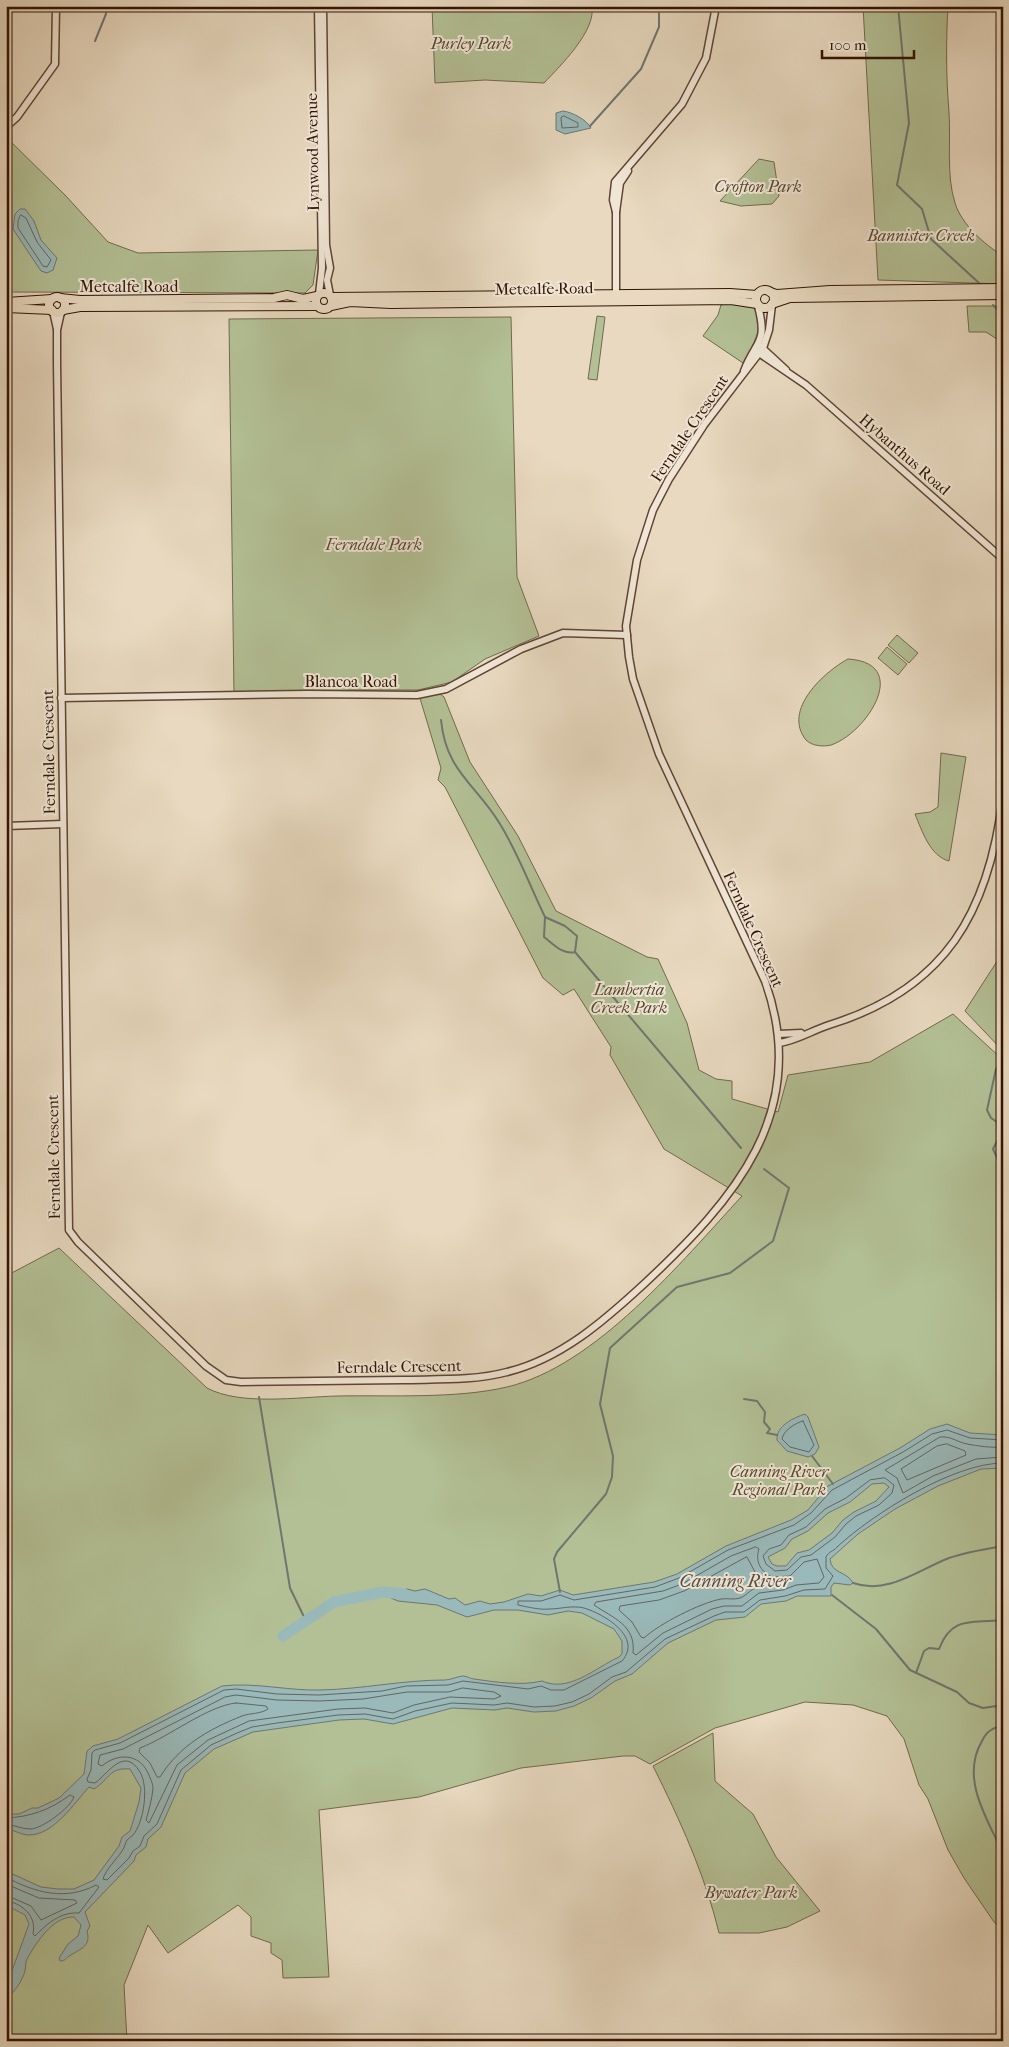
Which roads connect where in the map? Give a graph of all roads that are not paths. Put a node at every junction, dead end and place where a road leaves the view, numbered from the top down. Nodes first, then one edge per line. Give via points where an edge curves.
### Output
1 (56, 6) edge
2 (318, 6) edge
3 (323, 6) edge
4 (716, 6) edge
5 (6, 127) edge
6 (1003, 288) edge
7 (770, 292) junction
8 (318, 295) junction
9 (757, 295) junction
10 (1003, 295) edge
11 (331, 296) junction
12 (60, 298) junction
13 (616, 298) junction
14 (52, 299) junction
15 (6, 302) edge
16 (125, 303) junction
17 (758, 305) junction
18 (772, 305) junction
19 (317, 306) junction
20 (331, 306) junction
21 (6, 308) edge
22 (57, 311) junction
23 (759, 350) junction
24 (1003, 559) edge
25 (627, 635) junction
26 (61, 698) junction
27 (1003, 796) edge
28 (63, 824) junction
29 (6, 826) edge
30 (805, 1033) junction
31 (778, 1034) junction
32 (779, 1042) junction

1 - 5 street via 55,64 17,117
2 - 8 street, Lynwood Avenue via 322,268
3 - 11 street, Lynwood Avenue via 326,245 330,268 326,280
4 - 13 street via 706,58 682,104 620,183 616,212
6 - 7 main road, Metcalfe Road
7 - 9 main road, Metcalfe Road via 762,291
7 - 18 main road
8 - 11 main road, Metcalfe Road
8 - 16 main road, Metcalfe Road via 304,299 287,295
8 - 19 main road
9 - 13 main road, Metcalfe Road via 730,293
9 - 17 main road
10 - 18 main road, Metcalfe Road via 790,298
11 - 13 main road, Metcalfe Road
11 - 20 main road
12 - 14 main road, Metcalfe Road
12 - 16 main road, Metcalfe Road
12 - 22 main road, Metcalfe Road via 65,302
13 - 17 main road, Metcalfe Road via 740,300
13 - 20 main road, Metcalfe Road via 350,302
14 - 15 main road, Metcalfe Road
14 - 22 main road via 50,304
16 - 19 main road, Metcalfe Road
16 - 22 main road, Metcalfe Road
17 - 18 main road, Metcalfe Road via 764,308
17 - 23 street, Ferndale Crescent via 762,329
18 - 23 street, Ferndale Crescent via 769,330
19 - 20 main road, Metcalfe Road via 324,310
21 - 22 main road, Metcalfe Road
22 - 26 street, Ferndale Crescent
23 - 24 street, Hybanthus Road via 787,370
23 - 25 street, Ferndale Crescent via 682,458 650,516 631,585
25 - 26 street, Blancoa Road via 563,633 521,649 446,689 417,695
25 - 31 street, Ferndale Crescent via 633,679 651,733 765,981
26 - 28 street, Ferndale Crescent
27 - 30 street via 994,854 986,881 977,904 944,954 925,974 888,999 845,1021
28 - 29 street
28 - 32 street, Ferndale Crescent via 69,1230 206,1366 226,1380 465,1379 509,1372 558,1351 602,1322 670,1259 718,1209 743,1176 762,1138 775,1098
30 - 31 street
30 - 32 street
31 - 32 street, Ferndale Crescent

